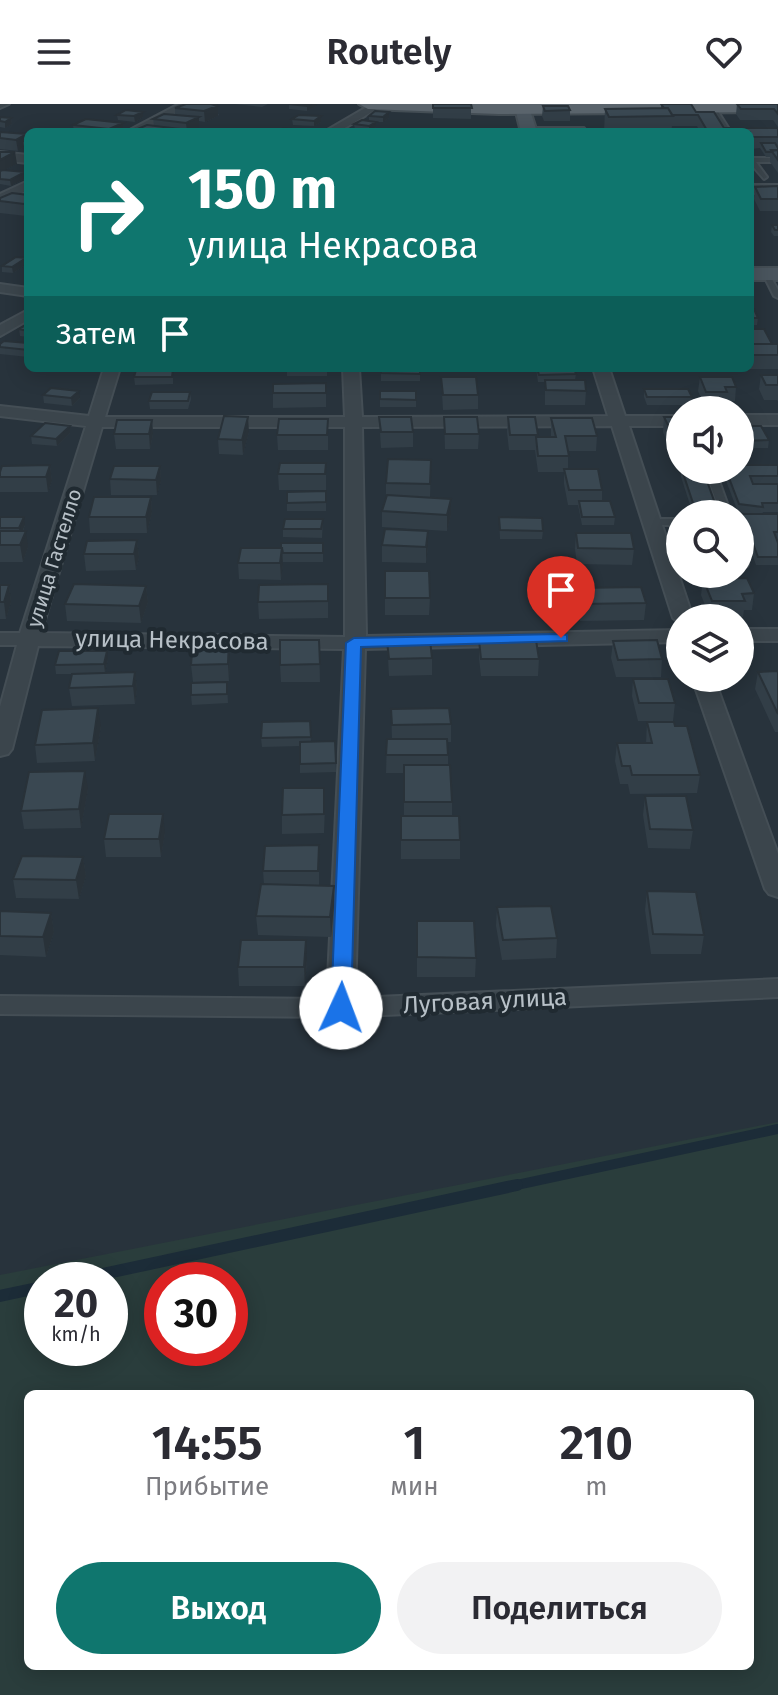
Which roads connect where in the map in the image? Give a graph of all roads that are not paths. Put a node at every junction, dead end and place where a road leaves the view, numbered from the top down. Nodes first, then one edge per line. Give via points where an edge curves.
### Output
1 (187, 104) edge
2 (368, 104) edge
3 (378, 105) edge
4 (522, 106) edge
5 (778, 107) edge
6 (713, 108) junction
7 (140, 128) edge
8 (337, 128) edge
9 (528, 128) edge
10 (726, 128) edge
11 (0, 156) edge
12 (24, 159) edge
13 (754, 160) edge
14 (778, 160) edge
15 (754, 164) edge
16 (764, 177) dead end
17 (24, 187) edge
18 (754, 189) edge
19 (778, 189) edge
20 (0, 199) edge
21 (764, 274) edge
22 (0, 288) edge
23 (24, 291) edge
24 (778, 296) edge
25 (24, 316) edge
26 (0, 331) edge
27 (111, 372) edge
28 (351, 372) edge
29 (602, 372) edge
30 (0, 411) edge
31 (754, 420) edge
32 (778, 420) edge
33 (666, 421) edge
34 (97, 422) junction
35 (355, 422) junction
36 (618, 423) junction
37 (651, 522) junction
38 (666, 522) edge
39 (678, 604) edge
40 (754, 635) edge
41 (778, 635) edge
42 (666, 636) edge
43 (0, 639) edge
44 (29, 639) junction
45 (354, 643) junction
46 (708, 692) edge
47 (0, 749) edge
48 (772, 856) edge
49 (778, 889) edge
50 (778, 988) edge
51 (0, 1005) edge
52 (341, 1008) junction

1 - 7 street
2 - 3 main road
3 - 4 main road
3 - 8 street
4 - 6 main road
4 - 9 main road
5 - 6 main road
6 - 10 lane
11 - 12 street
13 - 14 lane
15 - 16 lane
17 - 20 street
18 - 19 street
21 - 24 lane
22 - 23 street
25 - 26 street
27 - 34 street, улица Гастелло
28 - 35 street
29 - 36 street
30 - 34 street
31 - 32 street
33 - 36 street
34 - 35 street
34 - 44 street, улица Гастелло
35 - 36 street
35 - 45 street
36 - 37 street
37 - 38 lane
37 - 39 street
40 - 41 street
42 - 45 street, улица Некрасова
43 - 44 street, улица Некрасова
44 - 45 street, улица Некрасова
44 - 47 street, улица Гастелло
45 - 52 street
46 - 48 street
48 - 49 street
50 - 52 street, Луговая улица
51 - 52 street, Луговая улица

